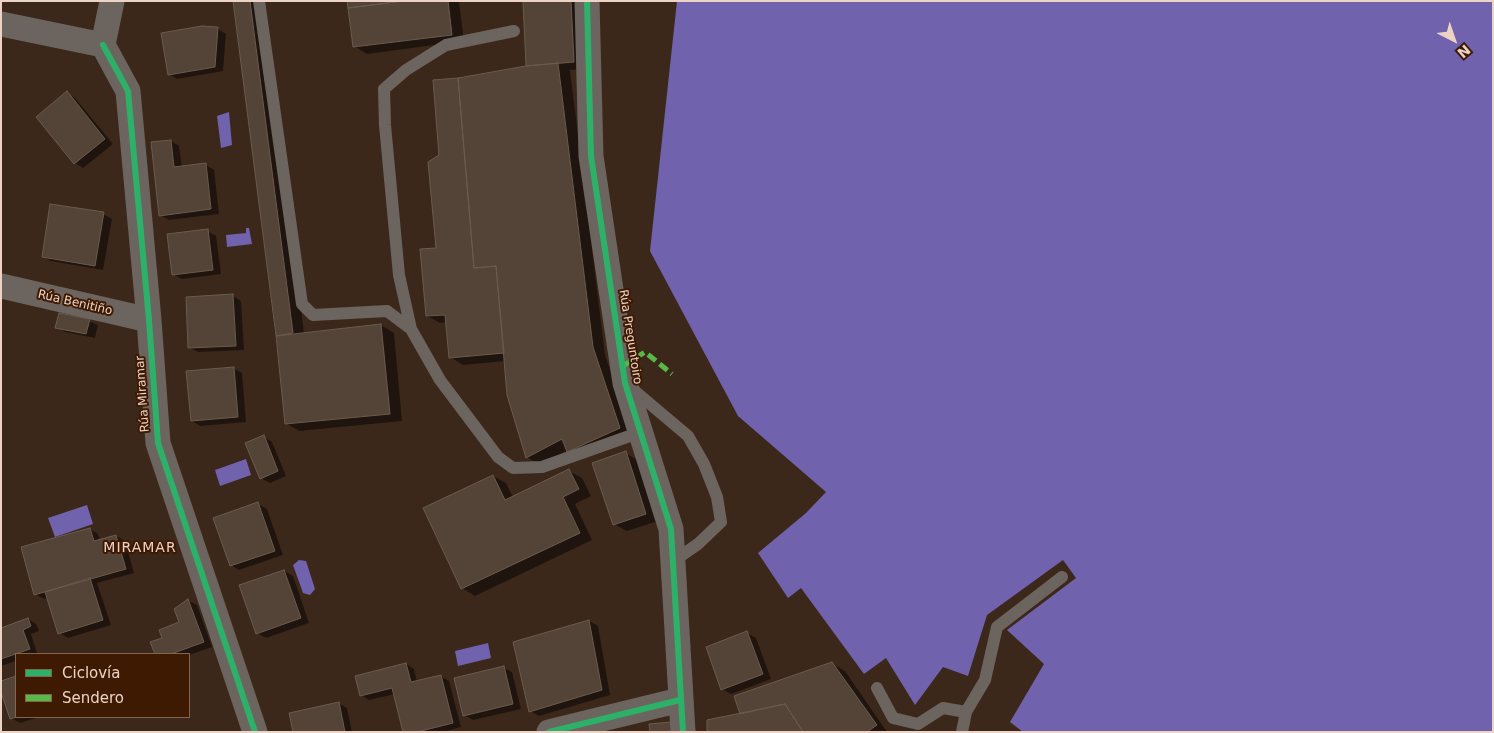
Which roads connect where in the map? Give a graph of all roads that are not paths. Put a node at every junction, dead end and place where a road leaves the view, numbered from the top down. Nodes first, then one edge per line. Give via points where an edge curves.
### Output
1 (112, 1) edge
2 (259, 1) edge
3 (587, 1) edge
4 (1, 24) edge
5 (514, 31) dead end
6 (104, 45) junction
7 (1, 286) edge
8 (149, 320) junction
9 (411, 329) junction
10 (625, 382) junction
11 (641, 432) junction
12 (672, 562) junction
13 (1062, 577) dead end
14 (877, 688) dead end
15 (680, 700) junction
16 (966, 712) junction
17 (255, 732) edge
18 (548, 732) edge
19 (683, 732) edge
20 (962, 732) edge

1 - 6 street
2 - 9 lane via 302,304 313,315 388,312
3 - 10 street, Rúa Preguntoiro via 591,156
4 - 6 street
5 - 9 lane via 446,45 406,70 384,89 399,275
6 - 8 street, Rúa Miramar via 128,91
7 - 8 street, Rúa Benitiño
8 - 17 street, Rúa Miramar via 158,443
9 - 11 lane via 440,380 498,457 513,468 542,467
10 - 11 street, Rúa Preguntoiro
10 - 12 lane via 688,436 717,497 721,522
11 - 12 street, Rúa Preguntoiro via 671,529
12 - 15 street, Rúa Preguntoiro
13 - 16 lane via 997,627 985,680
14 - 16 lane via 893,718 918,724 943,708
15 - 18 street
15 - 19 street, Rúa Preguntoiro
16 - 20 lane

